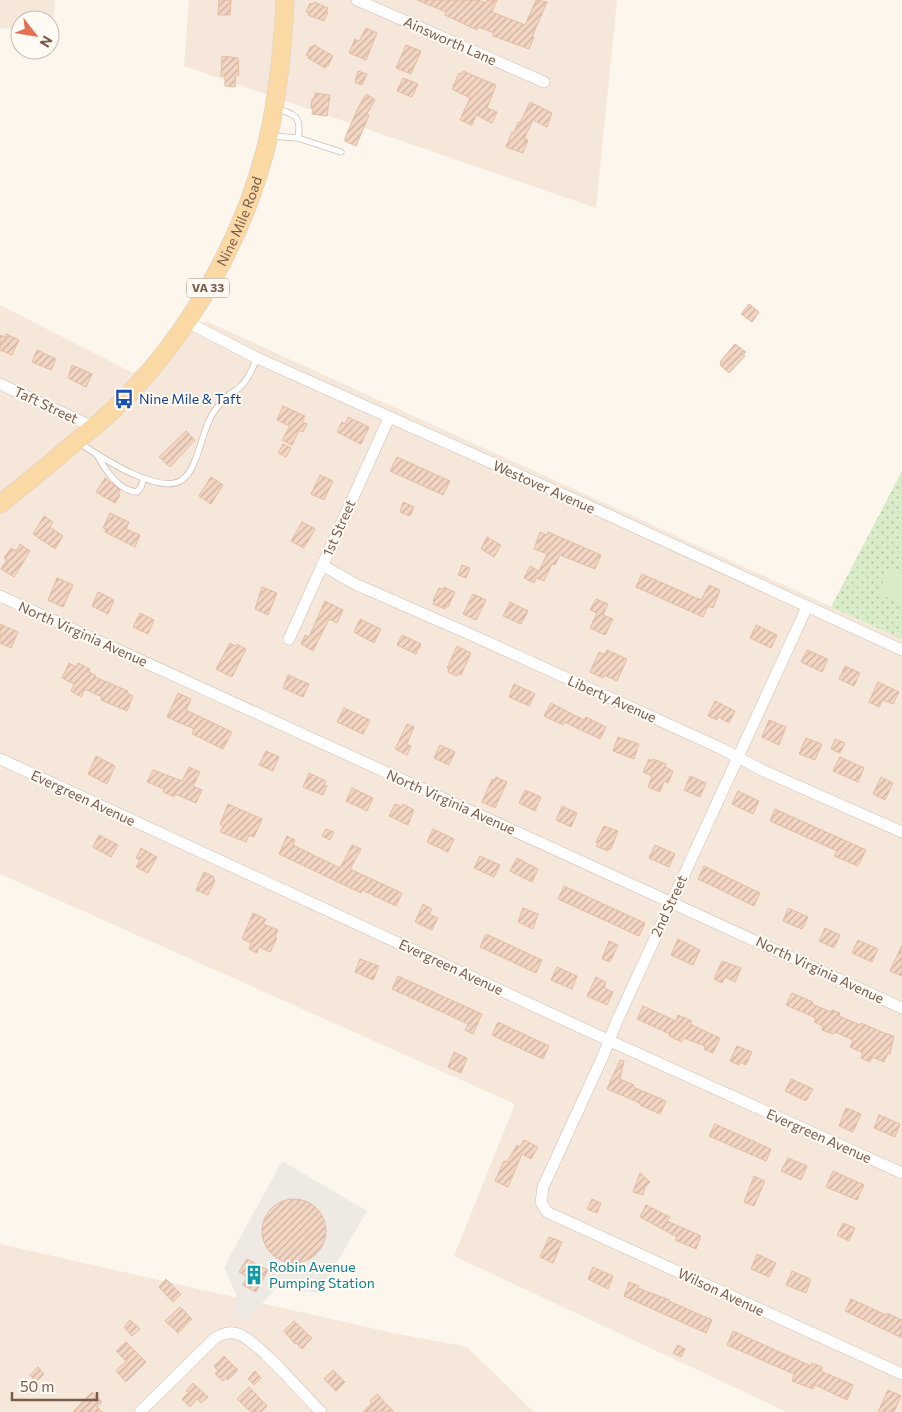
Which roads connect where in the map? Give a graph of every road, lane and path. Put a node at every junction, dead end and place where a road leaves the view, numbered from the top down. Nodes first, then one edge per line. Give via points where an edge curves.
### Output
1 (285, 0) edge
2 (357, 0) edge
3 (544, 82) dead end
4 (273, 109) junction
5 (269, 136) junction
6 (298, 138) junction
7 (341, 152) dead end
8 (187, 322) junction
9 (257, 358) junction
10 (0, 384) edge
11 (390, 418) junction
12 (93, 427) junction
13 (76, 441) junction
14 (96, 454) junction
15 (144, 478) junction
16 (0, 504) edge
17 (322, 566) junction
18 (0, 596) edge
19 (808, 606) junction
20 (289, 639) dead end
21 (902, 650) edge
22 (738, 758) junction
23 (0, 759) edge
24 (902, 832) edge
25 (671, 902) junction
26 (902, 1008) edge
27 (610, 1040) junction
28 (902, 1174) edge
29 (543, 1208) joint
30 (902, 1374) edge
31 (140, 1412) edge
32 (321, 1412) edge

1 - 4 main road, Nine Mile Road / VA 33 via 282,52
2 - 3 street, Ainsworth Lane
4 - 5 main road, Nine Mile Road / VA 33
4 - 6 lane via 290,112 298,119
5 - 6 lane
5 - 8 main road, Nine Mile Road / VA 33 via 242,219 210,286
6 - 7 lane
8 - 9 street, Westover Avenue
8 - 12 main road, Nine Mile Road / VA 33 via 149,372 114,410
9 - 11 street, Westover Avenue
9 - 15 lane via 243,385 230,394 209,420 193,463 181,480 165,484
10 - 12 street, Taft Street
11 - 17 street, 1st Street
11 - 19 street, Westover Avenue
12 - 13 main road, Nine Mile Road / VA 33
13 - 14 lane
13 - 16 main road, Nine Mile Road / VA 33
14 - 15 lane
14 - 15 lane via 108,473 130,492 141,487
17 - 20 street, 1st Street
17 - 22 street, Liberty Avenue via 355,584
18 - 25 street, North Virginia Avenue
19 - 21 street, Westover Avenue
19 - 22 street, 2nd Street
22 - 24 street, Liberty Avenue
22 - 25 street, 2nd Street
23 - 27 street, Evergreen Avenue
25 - 26 street, North Virginia Avenue
25 - 27 street, 2nd Street
27 - 28 street, Evergreen Avenue
27 - 29 street, 2nd Street via 543,1187 540,1197
29 - 30 street, Wilson Avenue
31 - 32 street via 215,1338 226,1334 238,1334 261,1351

